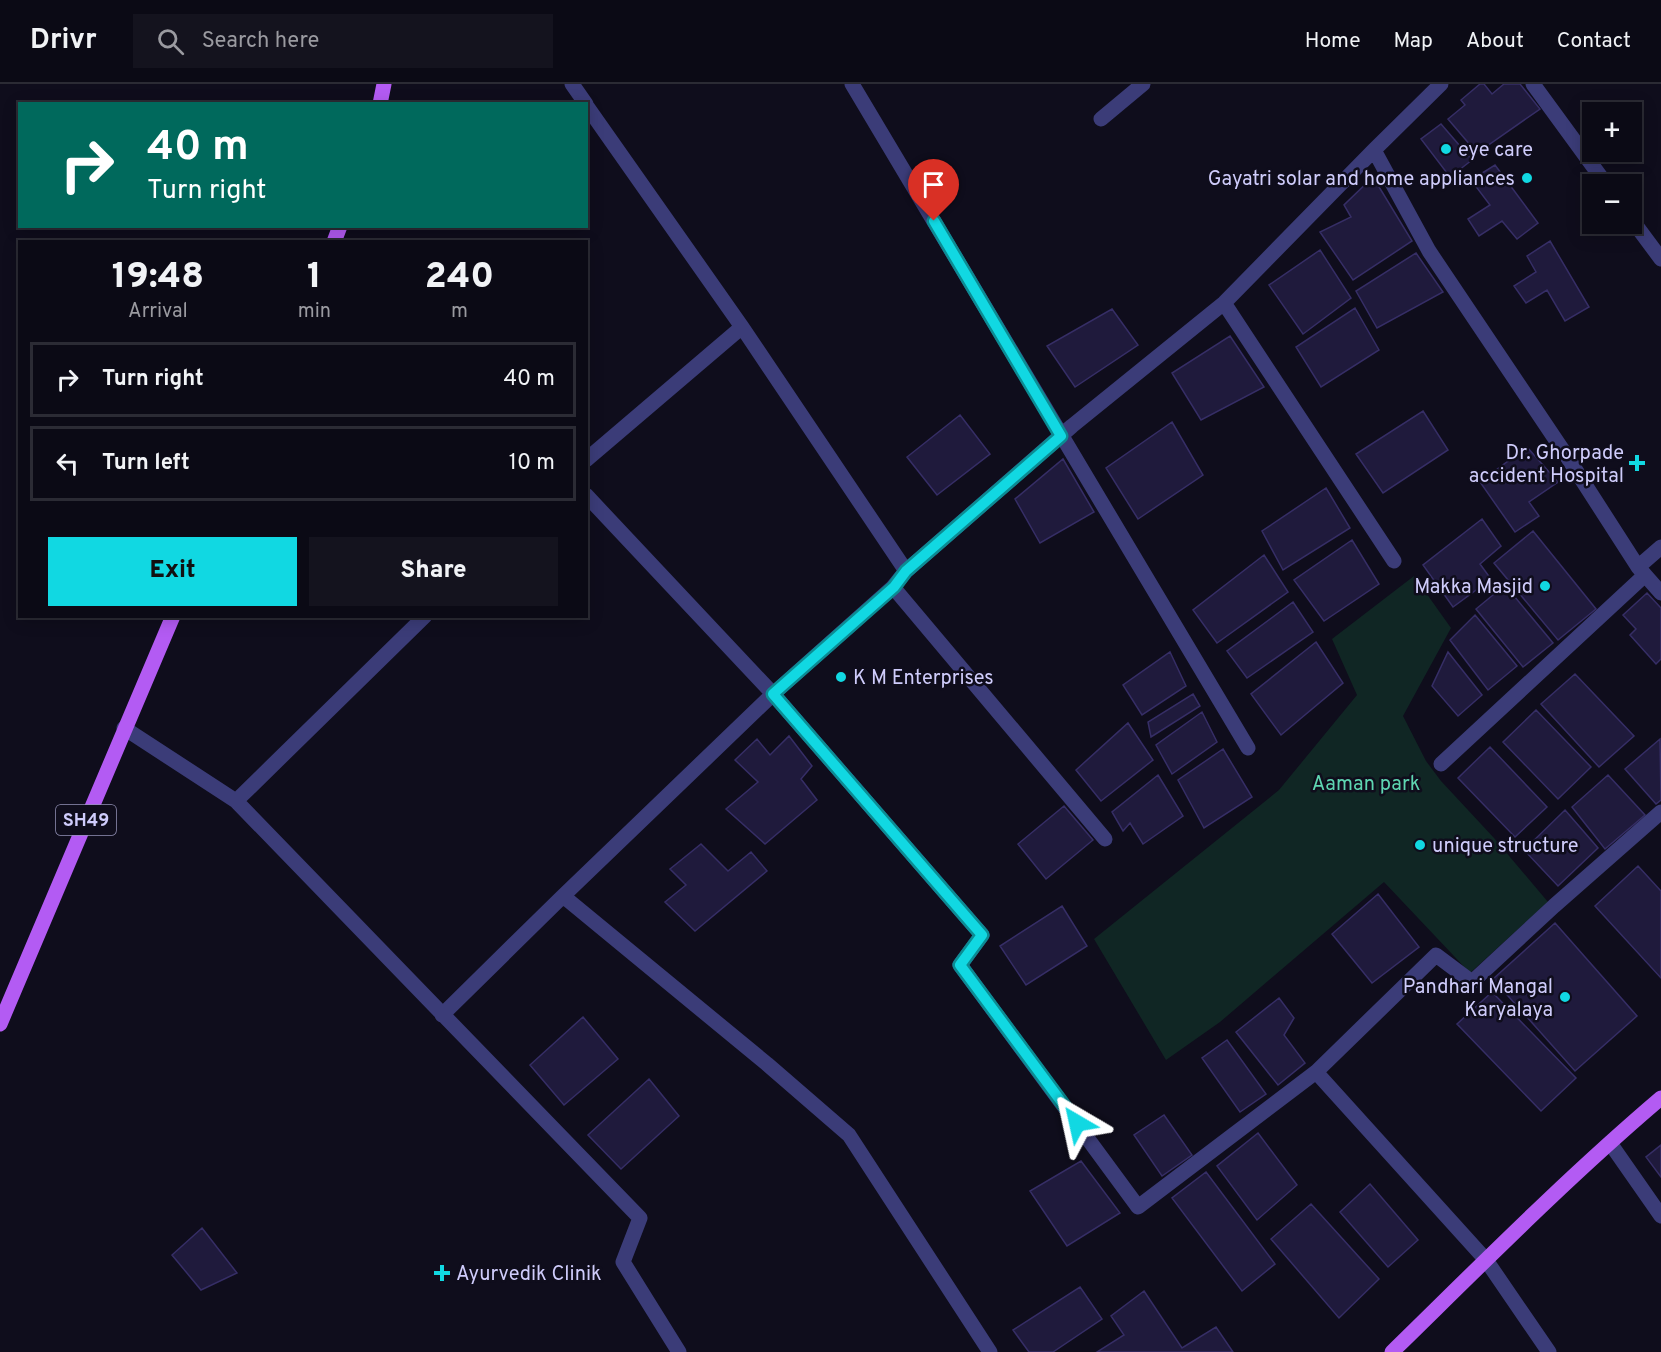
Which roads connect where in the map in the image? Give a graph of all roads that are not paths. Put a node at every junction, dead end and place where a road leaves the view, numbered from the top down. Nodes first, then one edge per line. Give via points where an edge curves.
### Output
1 (384, 84) edge
2 (572, 84) edge
3 (852, 84) edge
4 (1143, 84) edge
5 (1441, 84) edge
6 (1533, 84) edge
7 (380, 102) edge
8 (585, 102) edge
9 (588, 107) edge
10 (1101, 119) dead end
11 (1374, 150) junction
12 (1599, 174) edge
13 (1642, 233) edge
14 (1661, 259) edge
15 (1224, 303) junction
16 (742, 327) junction
17 (1061, 436) junction
18 (588, 458) edge
19 (588, 497) edge
20 (1661, 547) edge
21 (1394, 561) dead end
22 (906, 571) junction
23 (1642, 571) junction
24 (894, 587) junction
25 (1661, 593) edge
26 (172, 618) edge
27 (423, 618) edge
28 (773, 694) junction
29 (124, 728) junction
30 (1248, 748) dead end
31 (1441, 764) dead end
32 (236, 801) junction
33 (1661, 812) edge
34 (1105, 839) dead end
35 (563, 896) junction
36 (442, 1015) junction
37 (0, 1024) edge
38 (1316, 1072) junction
39 (1661, 1098) edge
40 (1610, 1143) junction
41 (1661, 1216) edge
42 (1486, 1260) junction
43 (679, 1352) edge
44 (990, 1352) edge
45 (1392, 1352) edge
46 (1549, 1352) edge

1 - 7 main road
2 - 8 street
3 - 17 street
4 - 10 street
5 - 11 street
6 - 12 street
9 - 16 street
11 - 15 street
11 - 23 street via 1429,251
13 - 14 street
15 - 17 street
15 - 21 street
16 - 18 street
16 - 22 street
17 - 22 street
17 - 30 street
19 - 28 street
20 - 23 street
22 - 24 street
23 - 25 street
23 - 31 street
24 - 28 street
24 - 34 street
26 - 29 main road, SH49
27 - 32 street
28 - 35 street
28 - 38 street via 982,935 960,965 1138,1207
29 - 32 street
29 - 37 main road, SH49
32 - 36 street
33 - 38 street via 1472,982 1436,956
35 - 36 street
35 - 44 street via 849,1135
36 - 43 street via 640,1218 623,1262
38 - 42 street
39 - 40 main road
40 - 41 street
40 - 42 main road
42 - 45 main road
42 - 46 street

